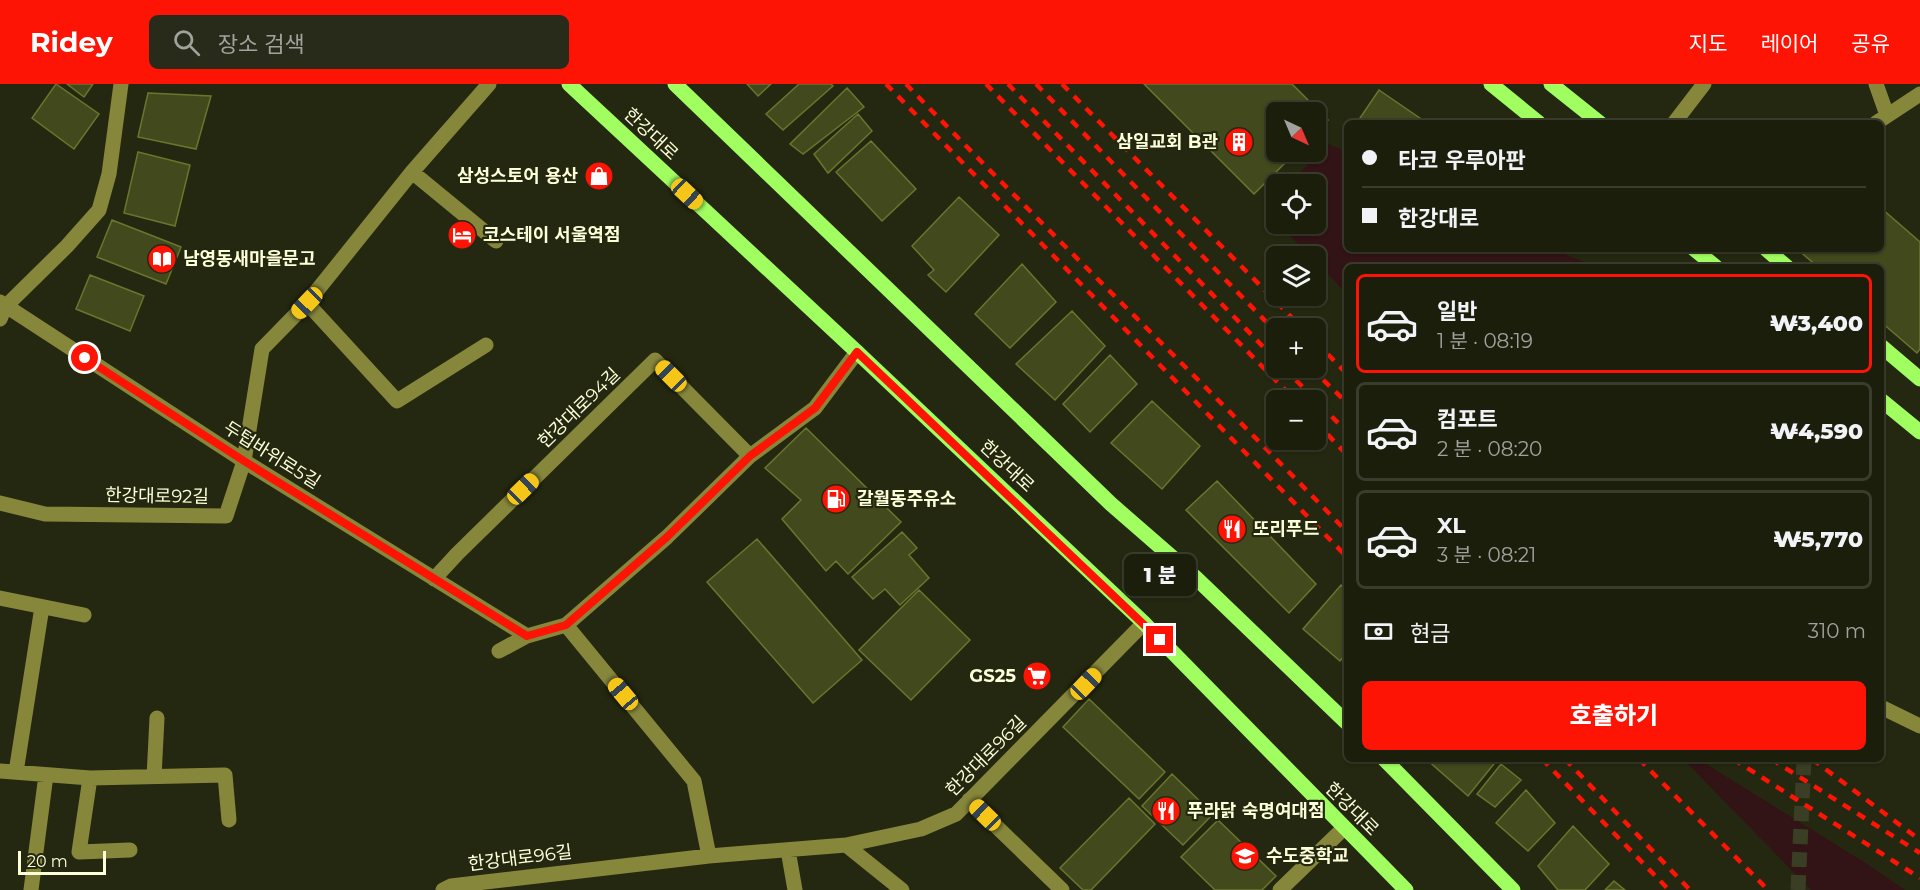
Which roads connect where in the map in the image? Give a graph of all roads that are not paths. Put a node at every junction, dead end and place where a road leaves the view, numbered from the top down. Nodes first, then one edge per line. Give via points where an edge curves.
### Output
1 (121, 84) edge
2 (489, 84) edge
3 (568, 84) edge
4 (675, 84) edge
5 (1491, 84) edge
6 (1551, 84) edge
7 (1704, 84) edge
8 (1876, 84) edge
9 (1920, 94) edge
10 (1882, 119) edge
11 (1535, 120) edge
12 (1596, 120) edge
13 (1676, 120) edge
14 (412, 172) junction
15 (496, 241) dead end
16 (1698, 252) edge
17 (1770, 252) edge
18 (1712, 264) edge
19 (1784, 264) edge
20 (307, 303) junction
21 (2, 309) edge
22 (486, 345) dead end
23 (1884, 349) edge
24 (857, 352) junction
25 (1920, 379) edge
26 (1884, 402) edge
27 (1920, 432) edge
28 (750, 456) junction
29 (244, 461) junction
30 (0, 503) edge
31 (434, 579) junction
32 (0, 598) edge
33 (42, 607) junction
34 (84, 615) dead end
35 (1144, 623) junction
36 (566, 625) junction
37 (527, 636) junction
38 (499, 651) dead end
39 (1884, 708) edge
40 (157, 717) dead end
41 (1344, 720) edge
42 (1920, 726) edge
43 (1387, 762) edge
44 (0, 771) edge
45 (16, 772) junction
46 (46, 775) junction
47 (154, 777) junction
48 (90, 778) junction
49 (969, 800) junction
50 (230, 820) dead end
51 (1344, 828) junction
52 (846, 845) junction
53 (130, 849) dead end
54 (788, 850) junction
55 (709, 856) junction
56 (31, 890) edge
57 (443, 890) edge
58 (795, 890) edge
59 (902, 890) edge
60 (1062, 890) edge
61 (1280, 890) edge
62 (1406, 890) edge
63 (1513, 890) edge

1 - 21 street via 109,174 99,210
2 - 14 street, 한강대로92길
3 - 24 main road, 한강대로
4 - 41 main road via 1111,504 1196,578
5 - 11 main road
6 - 12 main road
7 - 13 street
8 - 10 street
9 - 10 street
14 - 15 street
14 - 20 street, 한강대로92길
16 - 18 main road
17 - 19 main road
20 - 22 street via 397,401
20 - 29 street, 한강대로92길 via 262,349
21 - 29 street, 두텁바위로5길
23 - 25 main road
24 - 28 street via 815,408
24 - 35 main road, 한강대로
26 - 27 main road
28 - 31 street, 한강대로94길 via 655,360
28 - 36 street via 667,537
29 - 30 street, 한강대로92길 via 226,516 45,514
29 - 31 street, 두텁바위로5길
31 - 37 street, 두텁바위로5길
32 - 33 street
33 - 34 street
33 - 45 street
35 - 49 street, 한강대로96길
35 - 51 main road, 한강대로
36 - 37 street
36 - 55 street via 694,781
37 - 38 street
39 - 42 street
40 - 47 street
43 - 63 main road
44 - 45 street
45 - 46 street
46 - 48 street
46 - 56 street
47 - 48 street
47 - 50 street via 225,775
48 - 53 street via 79,852
49 - 52 street, 한강대로96길 via 956,814 921,829
49 - 60 street
51 - 61 street
51 - 62 main road, 한강대로
52 - 54 street, 한강대로96길
52 - 59 street
54 - 55 street, 한강대로96길
54 - 58 street
55 - 57 street, 한강대로96길

